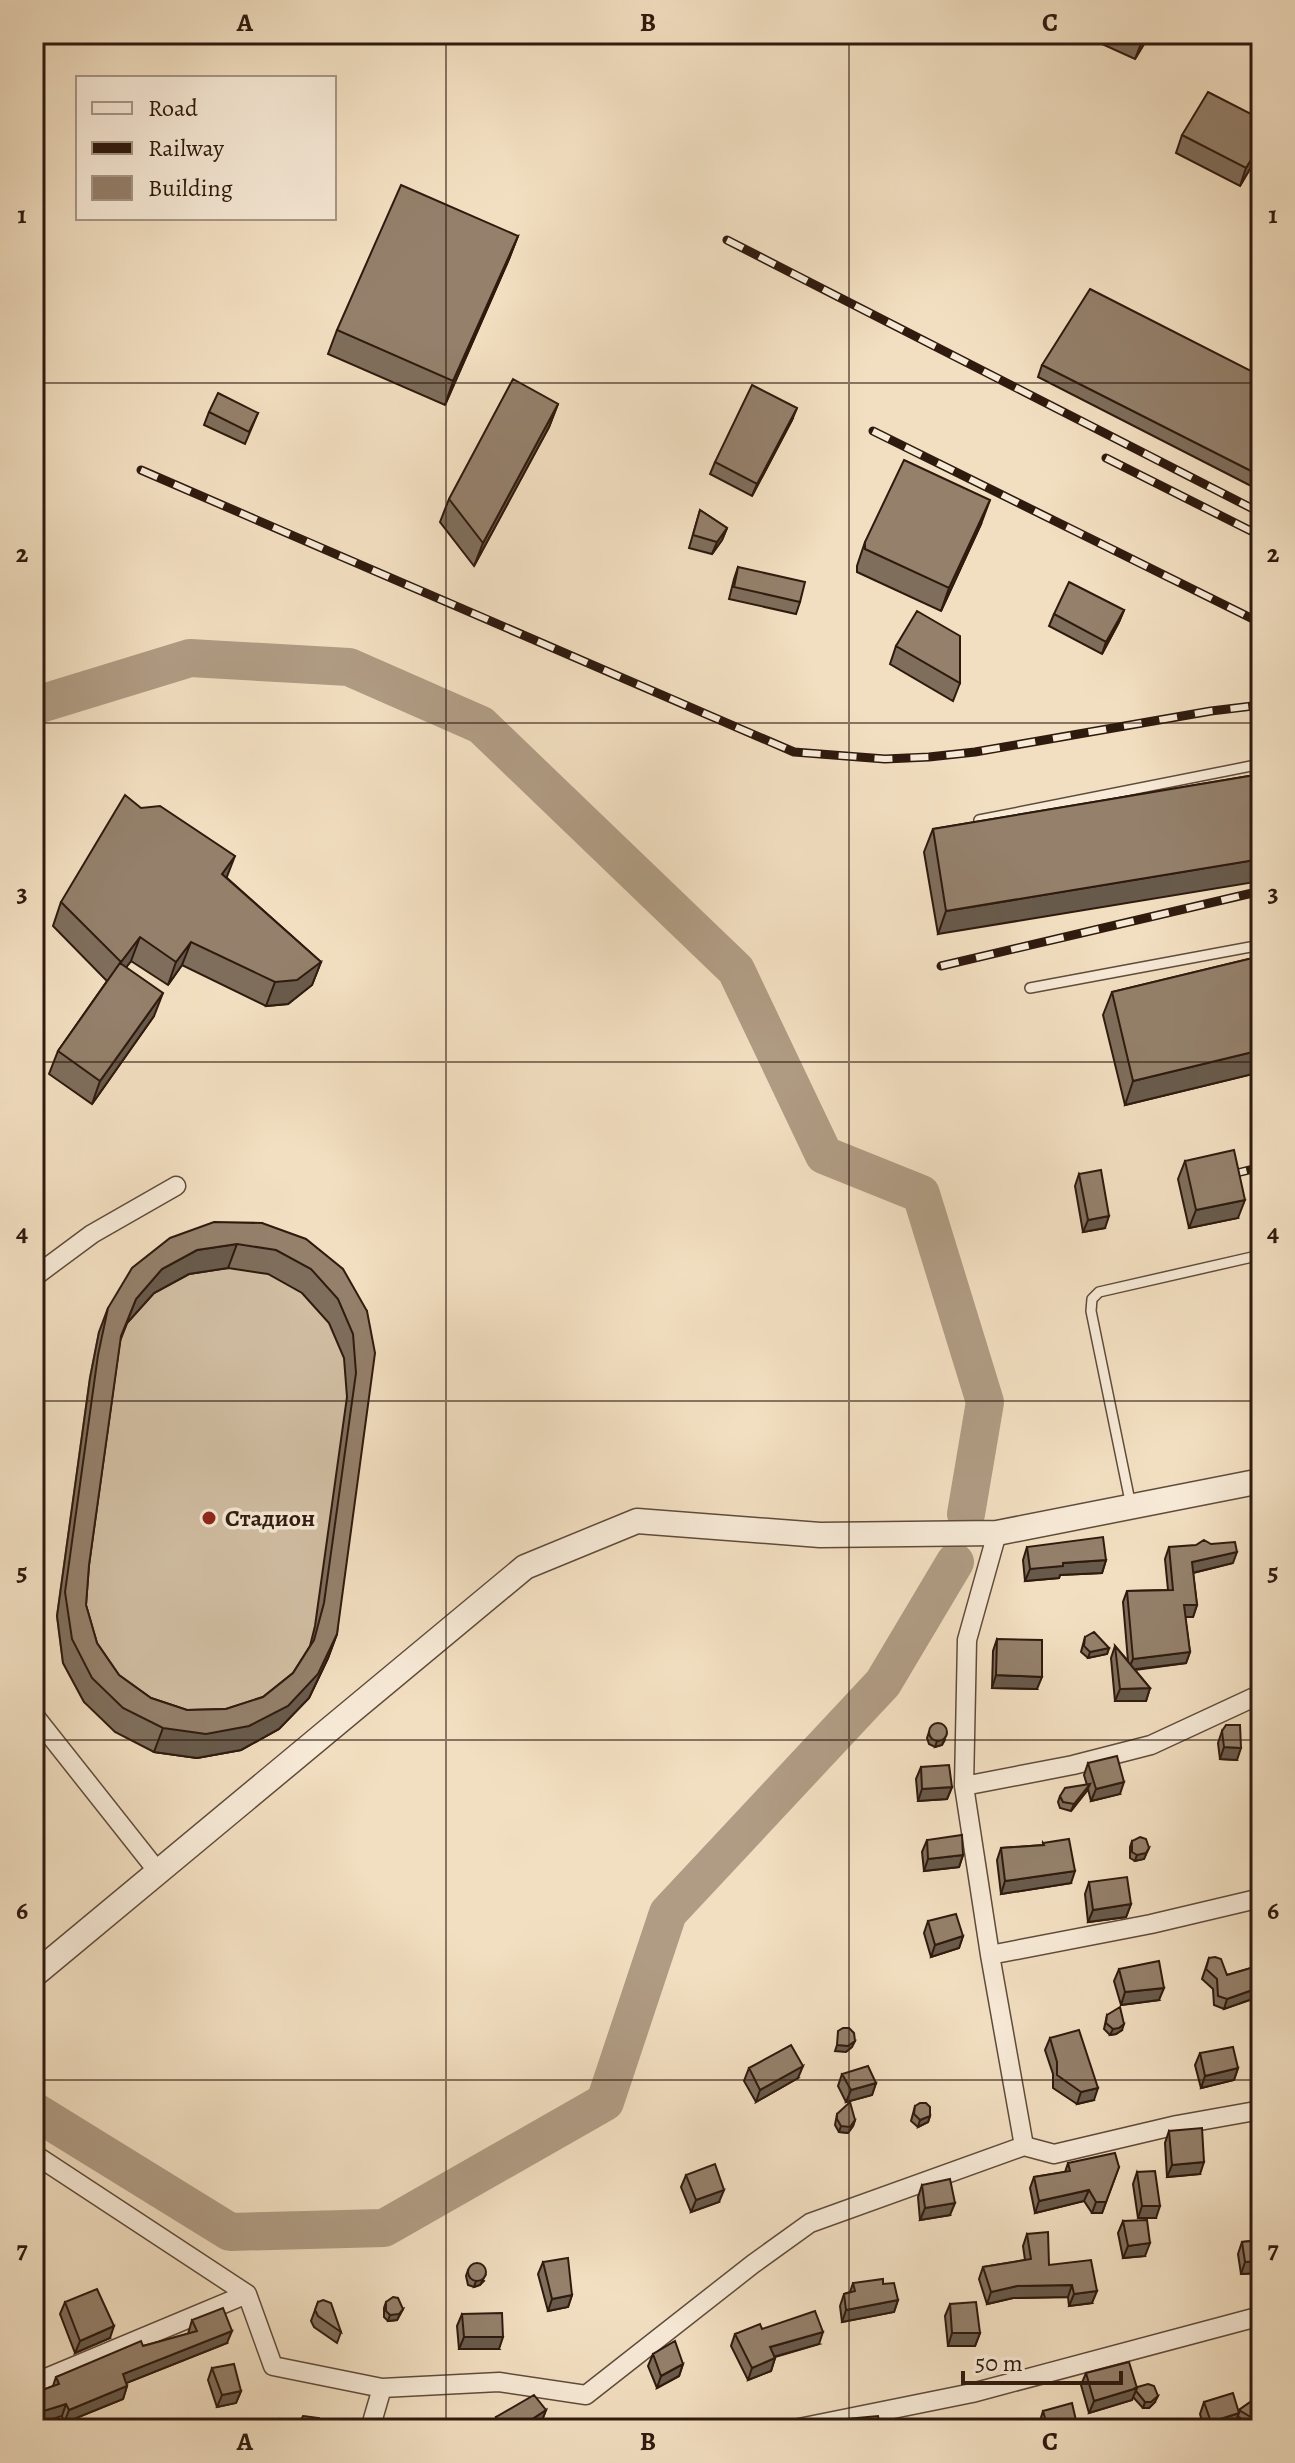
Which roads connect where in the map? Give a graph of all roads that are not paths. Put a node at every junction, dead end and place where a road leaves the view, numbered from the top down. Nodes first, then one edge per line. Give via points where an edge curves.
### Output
1 (1261, 764) edge
2 (979, 820) edge
3 (1261, 945) edge
4 (1030, 988) dead end
5 (176, 1186) dead end
6 (1261, 1255) edge
7 (34, 1277) edge
8 (1261, 1481) edge
9 (1131, 1506) junction
10 (997, 1533) junction
11 (1261, 1694) edge
12 (34, 1715) edge
13 (964, 1786) junction
14 (159, 1873) junction
15 (1261, 1898) edge
16 (990, 1955) junction
17 (34, 1975) edge
18 (1261, 2110) edge
19 (1024, 2146) junction
20 (34, 2154) edge
21 (247, 2294) junction
22 (1261, 2316) edge
23 (34, 2383) edge
24 (382, 2388) junction
25 (370, 2429) edge
26 (794, 2429) edge

1 - 2 lane
3 - 4 lane
5 - 7 street via 92,1234
6 - 9 lane via 1099,1292 1092,1299
8 - 9 street
9 - 10 street
10 - 13 street via 967,1640
10 - 14 street via 820,1535 637,1521 525,1567
11 - 13 street via 1151,1745
12 - 14 street
13 - 16 street
14 - 17 street
15 - 16 street
16 - 19 street
18 - 19 street via 1054,2154
19 - 24 street via 810,2223 586,2395 499,2382
20 - 21 street
21 - 23 street
21 - 24 street via 273,2366
22 - 26 street via 972,2393
24 - 25 street

